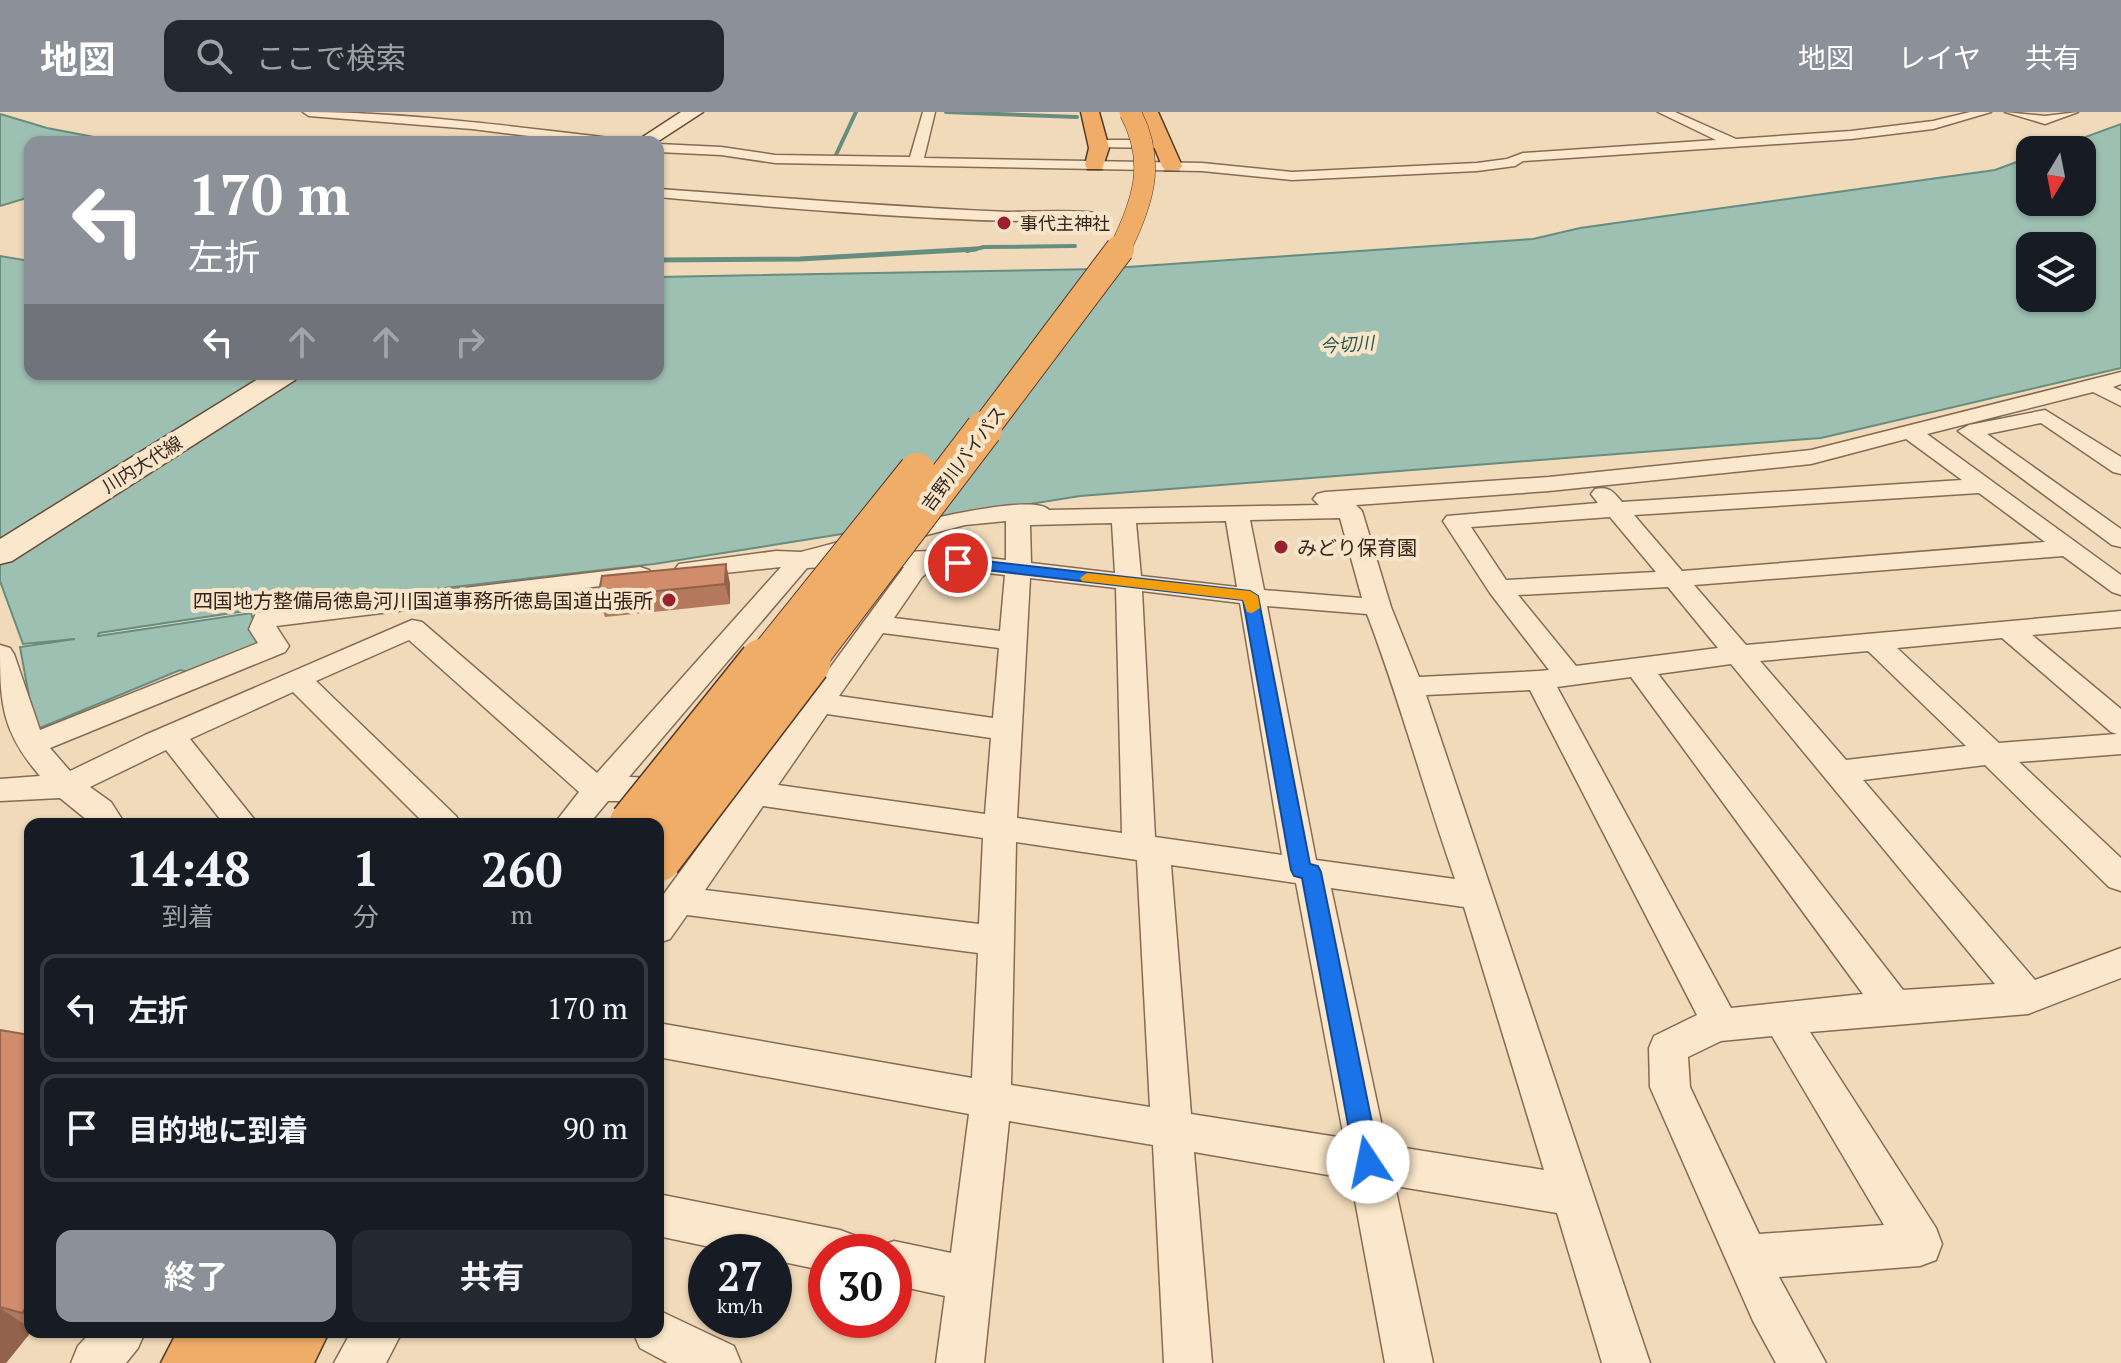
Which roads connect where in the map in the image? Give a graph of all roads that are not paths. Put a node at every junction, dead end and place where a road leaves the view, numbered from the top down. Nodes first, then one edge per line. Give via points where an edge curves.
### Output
1 (309, 112) edge
2 (447, 112) edge
3 (694, 112) edge
4 (929, 112) edge
5 (1090, 112) edge
6 (1111, 112) edge
7 (1130, 112) edge
8 (1149, 112) edge
9 (1664, 112) edge
10 (1951, 112) edge
11 (1985, 112) edge
12 (2011, 112) edge
13 (2072, 112) edge
14 (1968, 116) junction
15 (512, 118) dead end
16 (427, 122) junction
17 (493, 130) junction
18 (400, 135) dead end
19 (483, 136) edge
20 (552, 136) edge
21 (654, 136) edge
22 (1098, 144) junction
23 (1164, 144) junction
24 (1740, 145) junction
25 (664, 148) edge
26 (916, 162) junction
27 (1095, 165) junction
28 (1172, 166) junction
29 (664, 193) edge
30 (1090, 214) dead end
31 (2121, 378) edge
32 (276, 380) edge
33 (2096, 385) junction
34 (2121, 400) edge
35 (1910, 432) junction
36 (2121, 467) edge
37 (1984, 486) junction
38 (1609, 501) junction
39 (1237, 513) junction
40 (1123, 514) junction
41 (2111, 525) edge
42 (2121, 540) edge
43 (2068, 548) junction
44 (0, 554) edge
45 (929, 559) junction
46 (801, 560) junction
47 (1016, 570) junction
48 (1675, 579) junction
49 (1129, 583) junction
50 (2121, 587) edge
51 (1499, 588) junction
52 (1250, 596) junction
53 (1378, 607) junction
54 (2121, 619) edge
55 (876, 624) junction
56 (2009, 630) junction
57 (1012, 641) junction
58 (1875, 642) junction
59 (0, 654) edge
60 (1740, 654) junction
61 (1638, 667) junction
62 (1554, 678) junction
63 (298, 680) junction
64 (1409, 687) junction
65 (819, 703) junction
66 (2121, 725) edge
67 (1007, 730) junction
68 (171, 736) junction
69 (2121, 744) edge
70 (30, 745) junction
71 (1992, 754) junction
72 (1839, 772) junction
73 (66, 786) junction
74 (0, 790) edge
75 (598, 791) junction
76 (754, 792) junction
77 (105, 818) edge
78 (237, 818) edge
79 (439, 818) edge
80 (575, 818) edge
81 (638, 818) edge
82 (1000, 826) junction
83 (1146, 848) junction
84 (664, 850) edge
85 (1306, 871) junction
86 (2121, 878) edge
87 (1478, 896) junction
88 (679, 900) junction
89 (664, 921) edge
90 (996, 941) junction
91 (2121, 963) edge
92 (2028, 998) junction
93 (1894, 1007) junction
94 (1781, 1018) junction
95 (1721, 1025) junction
96 (664, 1041) edge
97 (991, 1100) junction
98 (1173, 1130) junction
99 (1368, 1162) junction
100 (1571, 1195) junction
101 (664, 1216) edge
102 (808, 1245) edge
103 (1747, 1257) junction
104 (912, 1267) edge
105 (970, 1279) junction
106 (664, 1336) edge
107 (117, 1338) edge
108 (216, 1338) edge
109 (290, 1338) edge
110 (375, 1338) edge
111 (95, 1363) edge
112 (196, 1363) edge
113 (271, 1363) edge
114 (358, 1363) edge
115 (717, 1363) edge
116 (960, 1363) edge
117 (1188, 1363) edge
118 (1409, 1363) edge
119 (1626, 1363) edge
120 (1802, 1363) edge

1 - 16 street
2 - 16 street
3 - 21 main road
4 - 26 street
5 - 22 highway
6 - 81 highway, 吉野川バイパス, bridge via 1122,138 1125,175 1093,251
7 - 84 highway, 吉野川バイパス, bridge via 1142,136 1146,176 1132,226 1117,254
8 - 23 highway
9 - 24 street
10 - 14 street
11 - 14 street
12 - 13 street via 2045,120
14 - 24 street via 1890,131
15 - 17 street
16 - 17 street
16 - 18 street
17 - 19 street
17 - 20 street
22 - 23 street
22 - 27 highway
23 - 28 highway
24 - 28 street via 1324,175
25 - 26 street via 775,159
26 - 27 street
27 - 28 street
29 - 30 street via 954,214
31 - 33 street
32 - 44 main road, 川内大代線
33 - 34 street
33 - 35 street
35 - 37 street
35 - 46 street via 1811,457 1549,484 1376,498 1118,504 964,518
36 - 41 street via 2045,416 1969,431
37 - 38 street
37 - 43 street
38 - 48 street
38 - 51 street via 1455,521
39 - 40 street
39 - 52 street
39 - 53 street via 1350,511
40 - 47 street via 1018,518
40 - 49 street
41 - 42 street
43 - 48 street
43 - 50 street
45 - 46 street
45 - 47 street
45 - 55 street via 913,572
46 - 70 street via 265,619 262,629 275,646
46 - 75 street
47 - 49 street
47 - 57 street
48 - 51 street
48 - 60 street
49 - 52 street
49 - 83 street
51 - 62 street
52 - 53 street
52 - 85 street
53 - 64 street
54 - 56 street
55 - 57 street
55 - 65 street
56 - 58 street
56 - 66 street
57 - 67 street
58 - 60 street
58 - 71 street
59 - 70 street
60 - 61 street
60 - 72 street
61 - 62 street
61 - 93 street
62 - 64 street
62 - 95 street
63 - 68 street
63 - 75 street via 412,628
63 - 79 street
64 - 87 street
65 - 67 street
65 - 76 street
67 - 82 street
68 - 73 street
68 - 78 street
69 - 71 street
70 - 73 street
71 - 72 street
71 - 86 street
72 - 92 street
73 - 74 street
73 - 77 street
75 - 76 street
75 - 80 street
76 - 82 street
76 - 88 street
82 - 83 street
82 - 90 street
83 - 85 street
83 - 98 street
85 - 87 street
85 - 99 street
87 - 100 street
88 - 89 street
88 - 90 street
90 - 97 street
91 - 92 street
92 - 93 street
93 - 94 street
94 - 95 street
94 - 103 street via 1920,1244
95 - 103 street via 1668,1048 1670,1087
96 - 97 street
97 - 98 street
97 - 105 street
98 - 99 street
98 - 117 street
99 - 100 street
99 - 118 street
100 - 119 street
101 - 102 street
103 - 120 street
104 - 105 street
105 - 116 street
106 - 115 street
107 - 111 street
108 - 112 highway
109 - 113 highway
110 - 114 street

